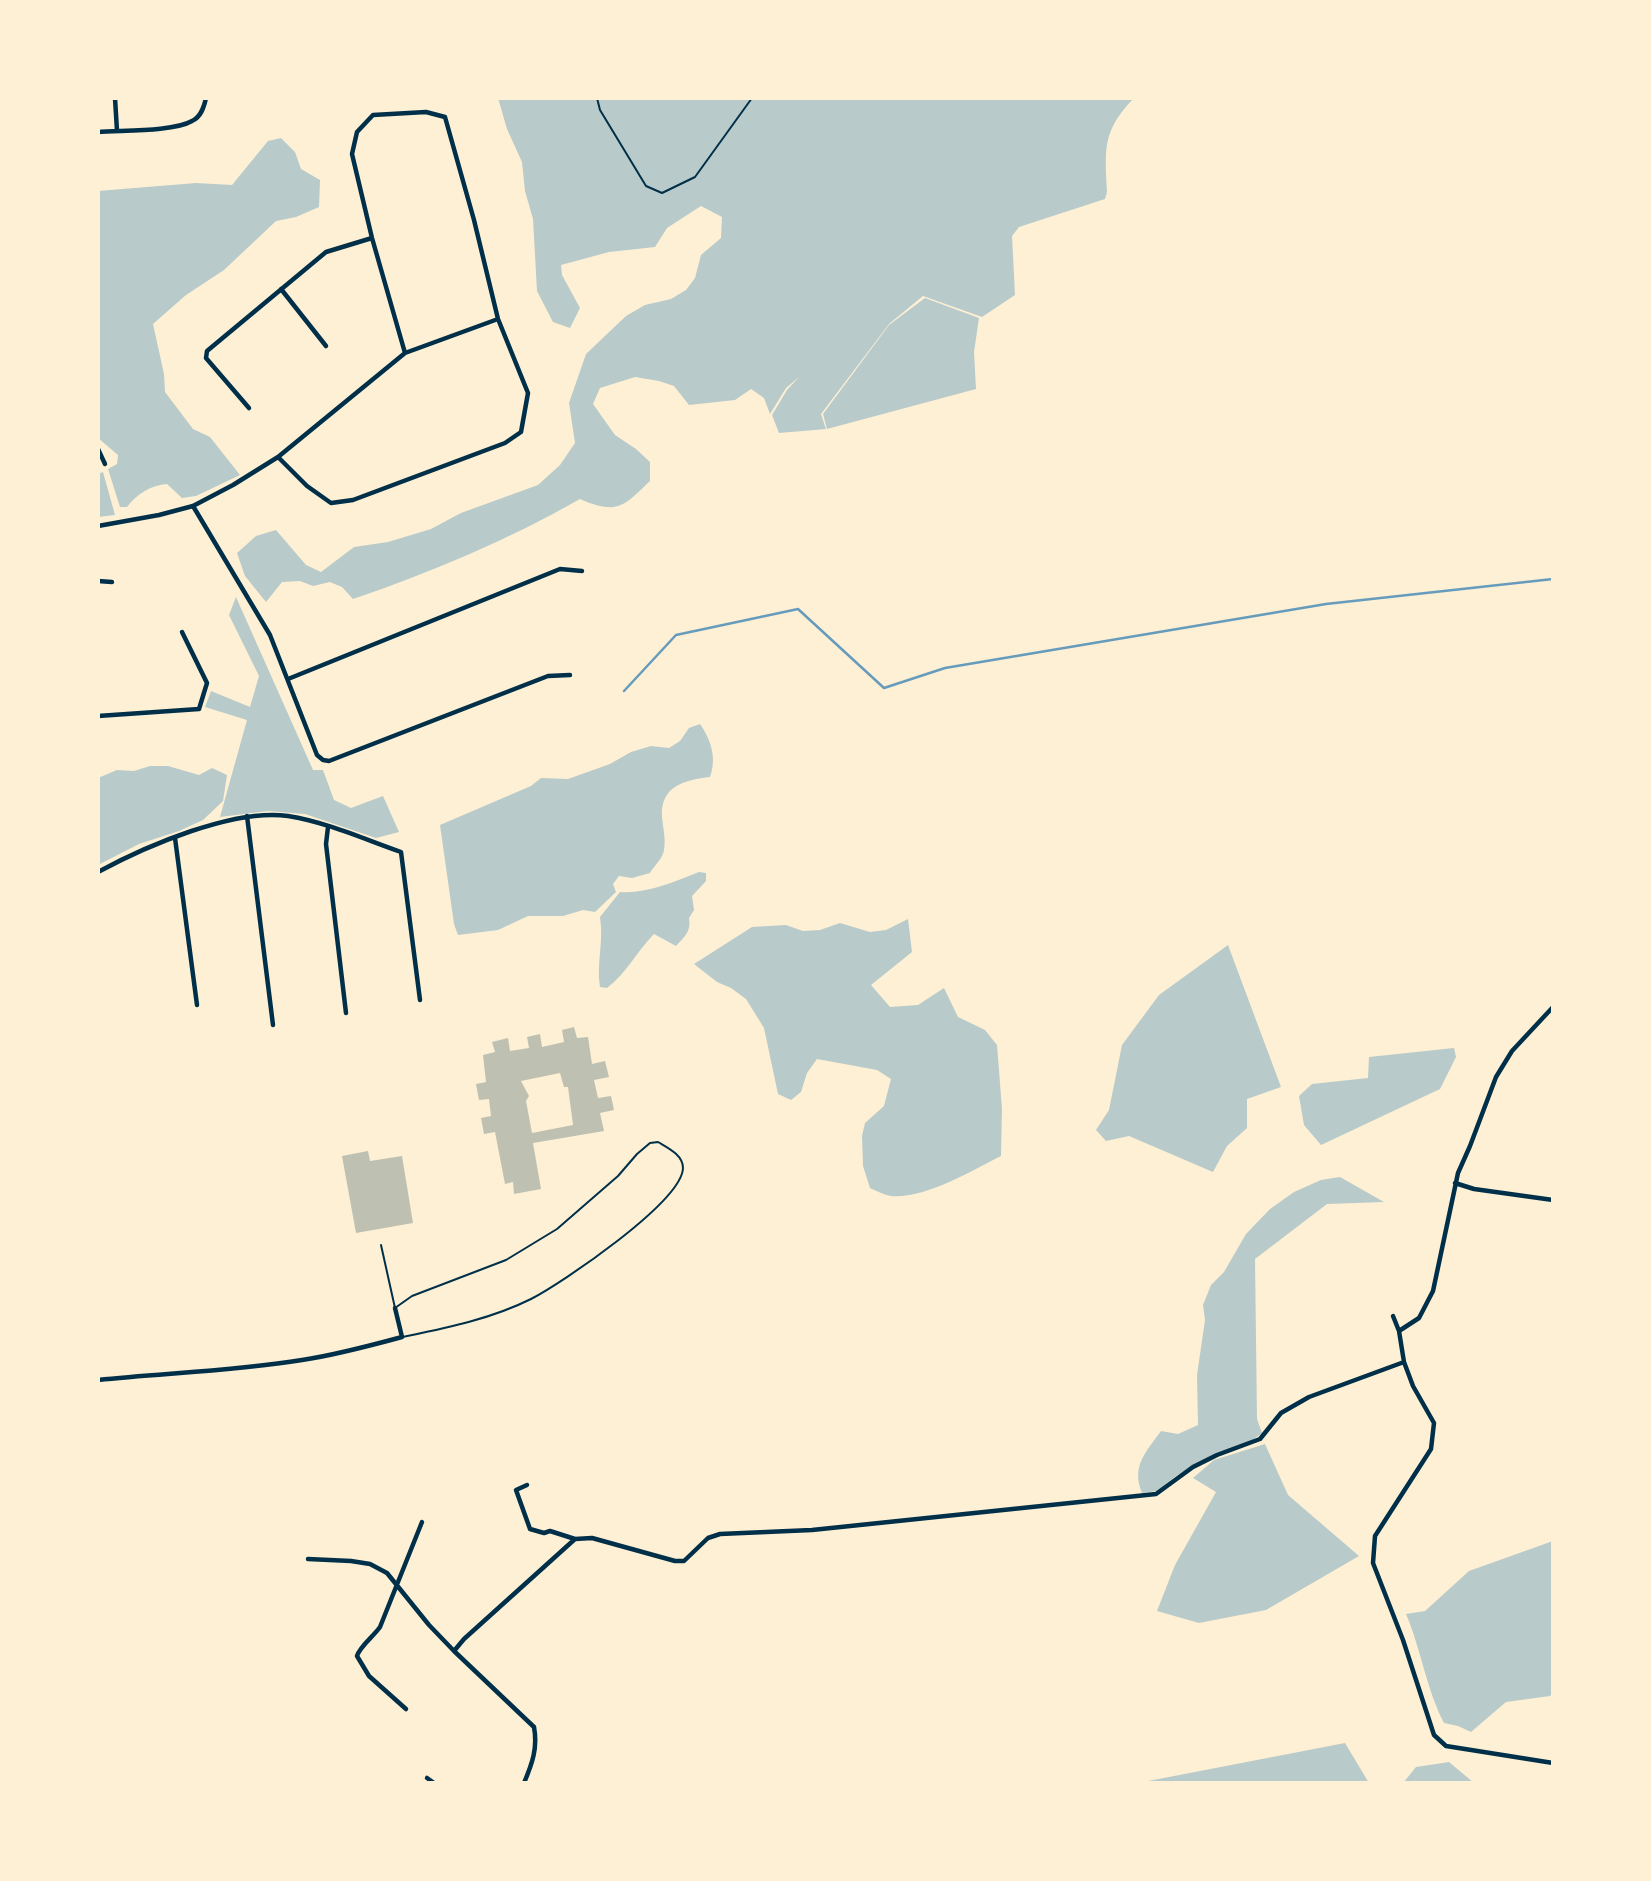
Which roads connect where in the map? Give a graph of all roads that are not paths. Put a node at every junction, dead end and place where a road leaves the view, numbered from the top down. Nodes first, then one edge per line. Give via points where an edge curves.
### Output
1 (115, 98) edge
2 (206, 98) edge
3 (117, 131) junction
4 (98, 132) edge
5 (372, 238) junction
6 (281, 289) junction
7 (498, 320) junction
8 (326, 346) dead end
9 (404, 352) junction
10 (249, 408) dead end
11 (98, 449) edge
12 (278, 457) junction
13 (105, 464) dead end
14 (193, 506) junction
15 (98, 526) edge
16 (582, 571) dead end
17 (98, 581) edge
18 (112, 582) dead end
19 (182, 632) dead end
20 (570, 675) dead end
21 (288, 679) junction
22 (98, 716) edge
23 (247, 816) junction
24 (328, 827) junction
25 (175, 838) junction
26 (98, 872) edge
27 (420, 1000) dead end
28 (197, 1005) dead end
29 (1553, 1007) edge
30 (346, 1013) dead end
31 (273, 1025) dead end
32 (1455, 1183) junction
33 (1553, 1200) edge
34 (381, 1245) dead end
35 (395, 1308) junction
36 (1393, 1316) dead end
37 (1399, 1331) junction
38 (402, 1337) junction
39 (1405, 1362) junction
40 (98, 1380) edge
41 (527, 1485) dead end
42 (422, 1522) dead end
43 (575, 1539) junction
44 (308, 1559) dead end
45 (398, 1586) junction
46 (454, 1651) junction
47 (406, 1709) dead end
48 (1553, 1763) edge
49 (426, 1778) dead end
50 (433, 1783) edge
51 (524, 1783) edge

1 - 3 street
2 - 3 street via 194,121
3 - 4 street
5 - 6 street via 326,252
5 - 7 street via 352,155 357,132 373,115 445,117
5 - 9 street
6 - 8 street
6 - 10 street via 207,351 206,358
7 - 9 street
7 - 12 street via 528,393 521,432 505,443 353,500 331,503
9 - 12 street
11 - 13 street
12 - 14 street
14 - 15 street
14 - 21 street via 271,635
16 - 21 street via 560,569
17 - 18 street
19 - 22 street via 207,683 199,709
20 - 21 street via 548,676 329,761 317,755
23 - 24 street via 287,816
23 - 25 street
23 - 31 street
24 - 27 street via 401,852
24 - 30 street via 326,844
25 - 26 street
25 - 28 street
29 - 32 street via 1501,1068
32 - 33 street
32 - 37 street via 1433,1292 1419,1318
34 - 35 lane
35 - 38 street
35 - 38 lane via 412,1296 506,1260 557,1229 650,1143 658,1142 682,1161 680,1178 665,1196 609,1249 569,1277 492,1314
36 - 37 street
37 - 39 street
38 - 40 street via 303,1360
39 - 43 street via 1309,1397 1281,1413 1260,1439 1217,1455 1156,1494 812,1530 720,1534 708,1538 684,1561 592,1538
39 - 48 street via 1434,1423 1431,1449 1375,1536 1373,1563 1434,1735 1446,1746
41 - 43 street via 516,1490 530,1530
42 - 45 street
43 - 46 street
44 - 45 street via 370,1564
45 - 46 street
45 - 47 street via 380,1627 357,1656 369,1676
46 - 51 street via 534,1727 537,1740
49 - 50 street

